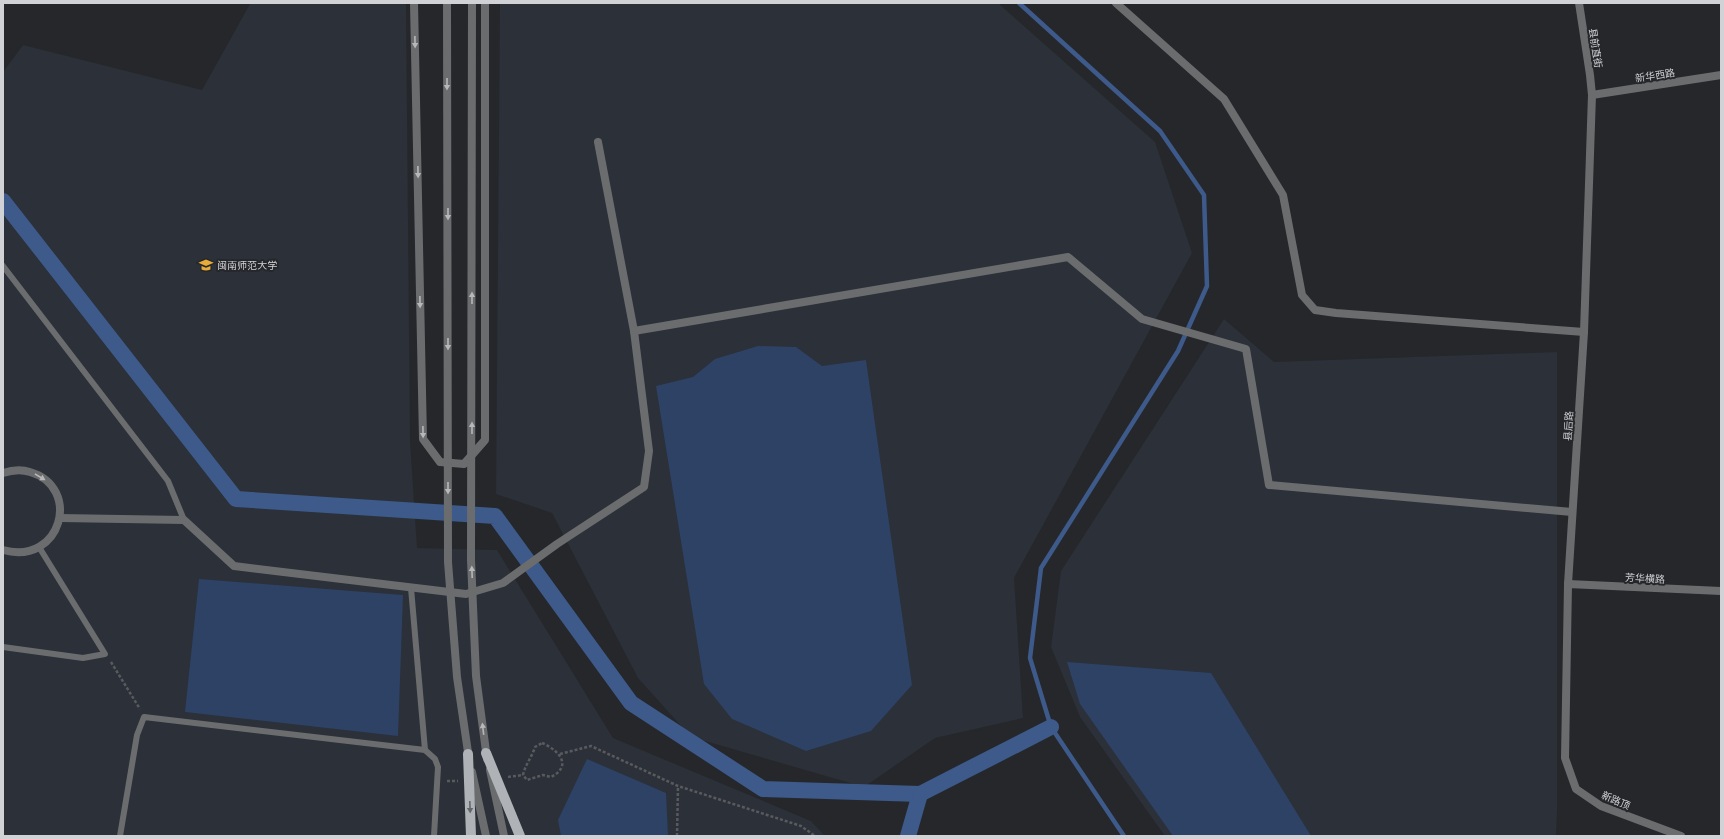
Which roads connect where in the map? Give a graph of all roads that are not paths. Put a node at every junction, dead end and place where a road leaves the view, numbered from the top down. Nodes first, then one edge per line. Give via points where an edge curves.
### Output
1 (414, 3) edge
2 (447, 3) edge
3 (472, 3) edge
4 (485, 3) edge
5 (1116, 3) edge
6 (1579, 3) edge
7 (1721, 75) edge
8 (1592, 95) junction
9 (598, 142) dead end
10 (3, 266) edge
11 (634, 331) junction
12 (1584, 332) junction
13 (3, 473) edge
14 (1572, 512) junction
15 (60, 518) junction
16 (184, 520) junction
17 (39, 547) junction
18 (3, 550) edge
19 (1568, 584) junction
20 (411, 588) junction
21 (1721, 591) edge
22 (3, 647) edge
23 (425, 750) junction
24 (486, 753) junction
25 (468, 754) junction
26 (1565, 758) joint
27 (120, 836) edge
28 (434, 836) edge
29 (471, 836) edge
30 (486, 836) edge
31 (504, 836) edge
32 (520, 836) edge
33 (1681, 836) edge

1 -> 4 street via 423,439 440,462 464,464 485,440
2 -> 25 street, bridge via 448,562 457,677
24 -> 3 street, bridge via 476,676 471,560
5 - 12 street via 1224,99 1283,195 1302,295 1315,310
6 - 8 street, 县前直街
7 - 8 street, 新华西路
8 - 12 street, 县后路
9 - 11 street
10 - 16 lane via 168,481
11 - 14 street via 1068,257 1142,319 1246,349 1269,485
11 - 20 street via 649,451 644,487 503,582 466,594
12 - 14 street, 县后路
13 -> 15 street via 24,470 47,481 60,504
14 - 19 street, 县后路
15 - 16 street
15 - 17 street via 49,540
16 - 20 street via 234,566
17 - 18 street via 27,552 14,553
17 - 22 lane via 105,654 83,658
19 - 21 street, 芳华横路
19 - 26 street, 县后路
20 - 23 lane
23 - 27 lane via 144,717 138,735
23 - 28 lane via 435,759 438,767
24 - 31 street, bridge
24 - 32 main road, bridge
25 -> 29 main road, bridge
25 - 30 street, bridge
26 - 33 street, 新路顶 via 1576,789 1601,806

